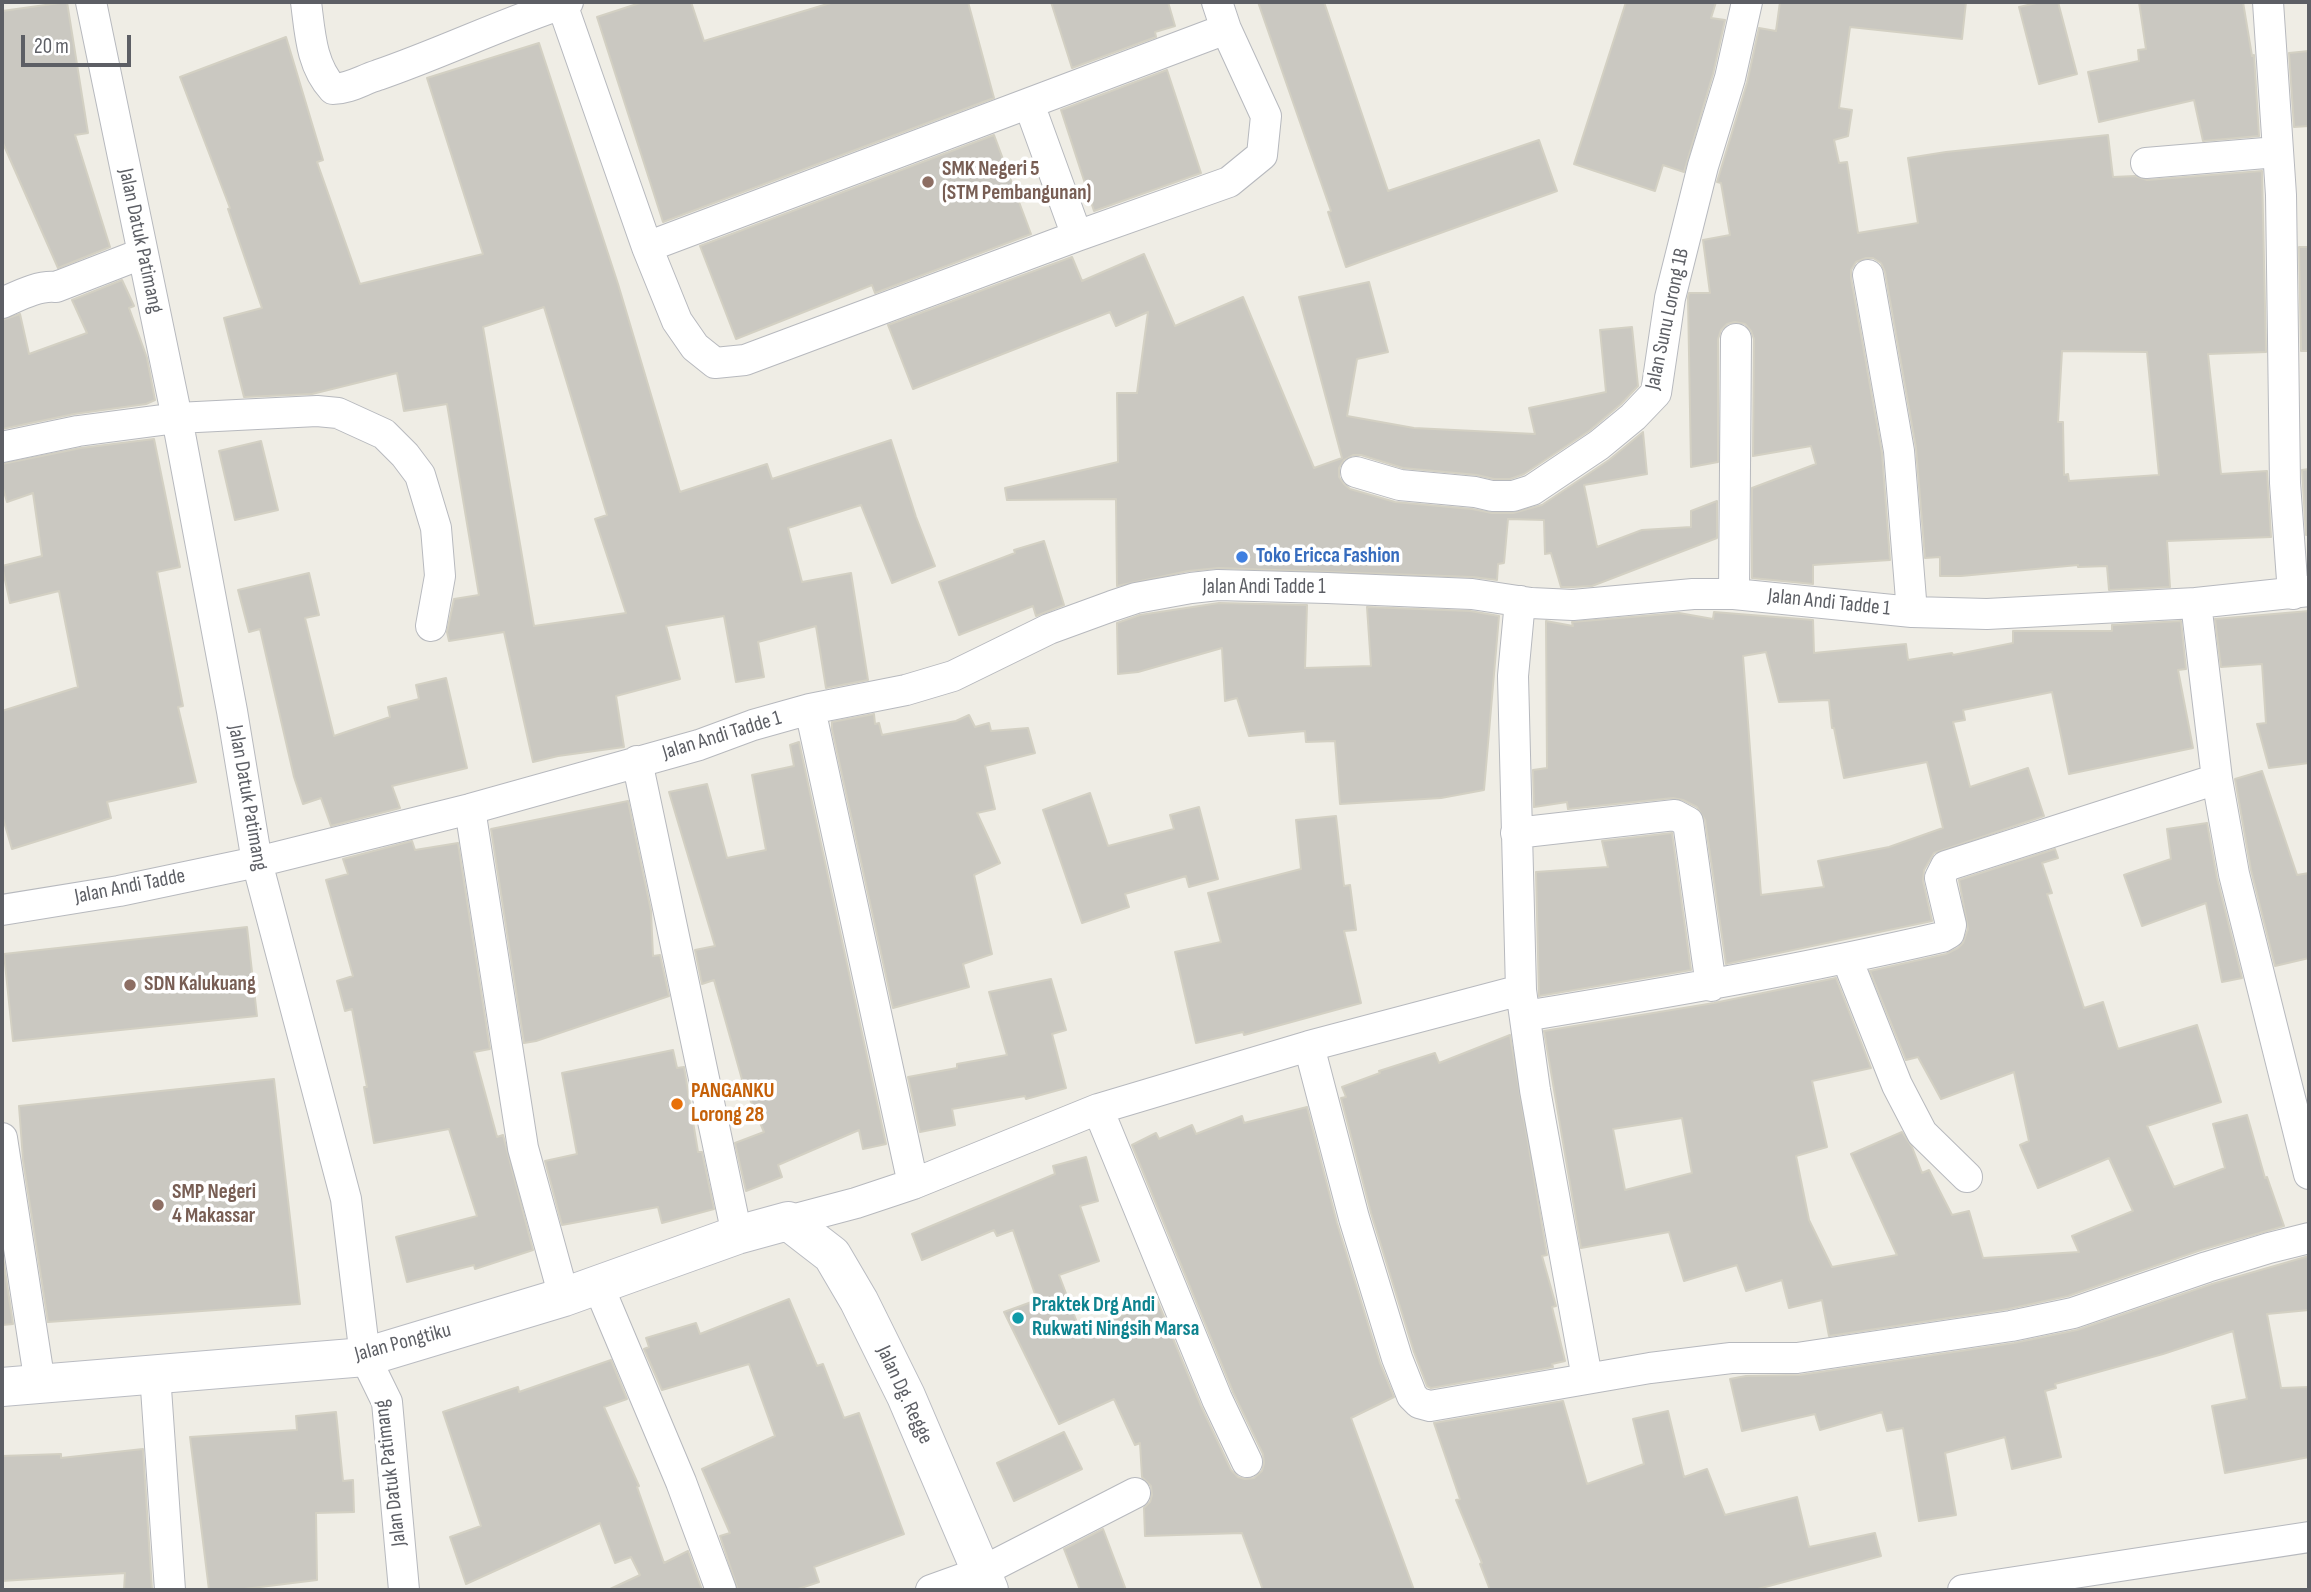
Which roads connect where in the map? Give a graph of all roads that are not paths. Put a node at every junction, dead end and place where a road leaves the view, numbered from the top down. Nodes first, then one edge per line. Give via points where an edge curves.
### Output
1 (91, 2) edge
2 (306, 2) edge
3 (1746, 2) edge
4 (2268, 2) edge
5 (565, 3) edge
6 (1222, 15) edge
7 (1029, 104) junction
8 (2277, 152) junction
9 (2146, 163) dead end
10 (1077, 236) junction
11 (648, 247) junction
12 (141, 254) junction
13 (1868, 275) dead end
14 (2, 303) edge
15 (1736, 338) dead end
16 (177, 418) junction
17 (2, 447) edge
18 (1356, 472) dead end
19 (2301, 592) edge
20 (1734, 594) junction
21 (1520, 601) junction
22 (2196, 603) junction
23 (1912, 612) junction
24 (431, 626) dead end
25 (810, 709) junction
26 (637, 761) junction
27 (2217, 779) junction
28 (470, 809) junction
29 (1516, 833) junction
30 (257, 862) junction
31 (2, 910) edge
32 (1847, 959) junction
33 (1711, 986) junction
34 (1523, 1003) junction
35 (1309, 1046) junction
36 (1098, 1109) junction
37 (2, 1138) edge
38 (2309, 1169) edge
39 (1967, 1177) dead end
40 (913, 1184) junction
41 (788, 1221) junction
42 (737, 1235) junction
43 (2309, 1238) edge
44 (581, 1291) junction
45 (365, 1357) junction
46 (155, 1374) junction
47 (1587, 1378) junction
48 (40, 1384) junction
49 (2, 1387) edge
50 (1247, 1462) dead end
51 (1135, 1493) dead end
52 (2309, 1537) edge
53 (985, 1581) edge
54 (170, 1590) edge
55 (404, 1590) edge
56 (720, 1590) edge
57 (931, 1590) edge
58 (1963, 1590) edge

1 - 12 street, Jalan Datuk Patimang
2 - 5 street via 312,50 322,77 333,89 346,89
3 - 18 street, Jalan Sunu Lorong 1B via 1670,298 1656,393 1599,445 1532,490 1513,496 1400,485
4 - 8 street
5 - 11 street
6 - 7 street
6 - 10 street via 1266,116 1262,155 1229,182
7 - 10 street
7 - 11 street
8 - 9 street
8 - 19 street via 2285,483
10 - 11 street via 745,360 715,363 695,348 677,321
12 - 14 street
12 - 16 street, Jalan Datuk Patimang
13 - 23 street via 1899,451
15 - 20 street
16 - 17 street
16 - 24 street via 317,411 338,413 384,434 420,475 436,528 440,576
16 - 30 street, Jalan Datuk Patimang
19 - 22 street, Jalan Andi Tadde 1
20 - 21 street, Jalan Andi Tadde 1 via 1573,605
20 - 23 street, Jalan Andi Tadde 1
21 - 25 street, Jalan Andi Tadde 1 via 1472,594 1327,587 1191,588 1136,598 1069,621 953,676
21 - 29 street via 1513,676
22 - 23 street, Jalan Andi Tadde 1 via 1987,614
22 - 27 street
25 - 26 street, Jalan Andi Tadde 1
25 - 40 street
26 - 28 street, Jalan Andi Tadde 1
26 - 42 street
27 - 32 street via 1946,866 1940,878 1949,933
27 - 38 street via 2234,874
28 - 30 street, Jalan Andi Tadde 1
28 - 44 street via 523,1148
29 - 33 street via 1675,816 1688,822
29 - 34 street
30 - 31 street, Jalan Andi Tadde
30 - 45 street, Jalan Datuk Patimang via 346,1199
32 - 33 street
32 - 39 street via 1897,1085 1922,1133
33 - 34 street
34 - 35 street
34 - 47 street
35 - 36 street
35 - 47 street via 1354,1218 1412,1396 1430,1406
36 - 40 street
36 - 50 street
37 - 48 street
40 - 41 street
41 - 42 street, Jalan Pongtiku
41 - 53 street, Jalan Dg. Regge via 832,1255 859,1301 906,1396
42 - 44 street, Jalan Pongtiku
43 - 47 street via 2073,1313 2011,1326 1797,1358 1731,1358
44 - 45 street, Jalan Pongtiku
44 - 56 street via 681,1482
45 - 46 street, Jalan Pongtiku
45 - 55 street, Jalan Datuk Patimang via 387,1402
46 - 48 street, Jalan Pongtiku
46 - 54 street
48 - 49 street, Jalan Pongtiku
51 - 53 street
52 - 58 street
53 - 57 street

